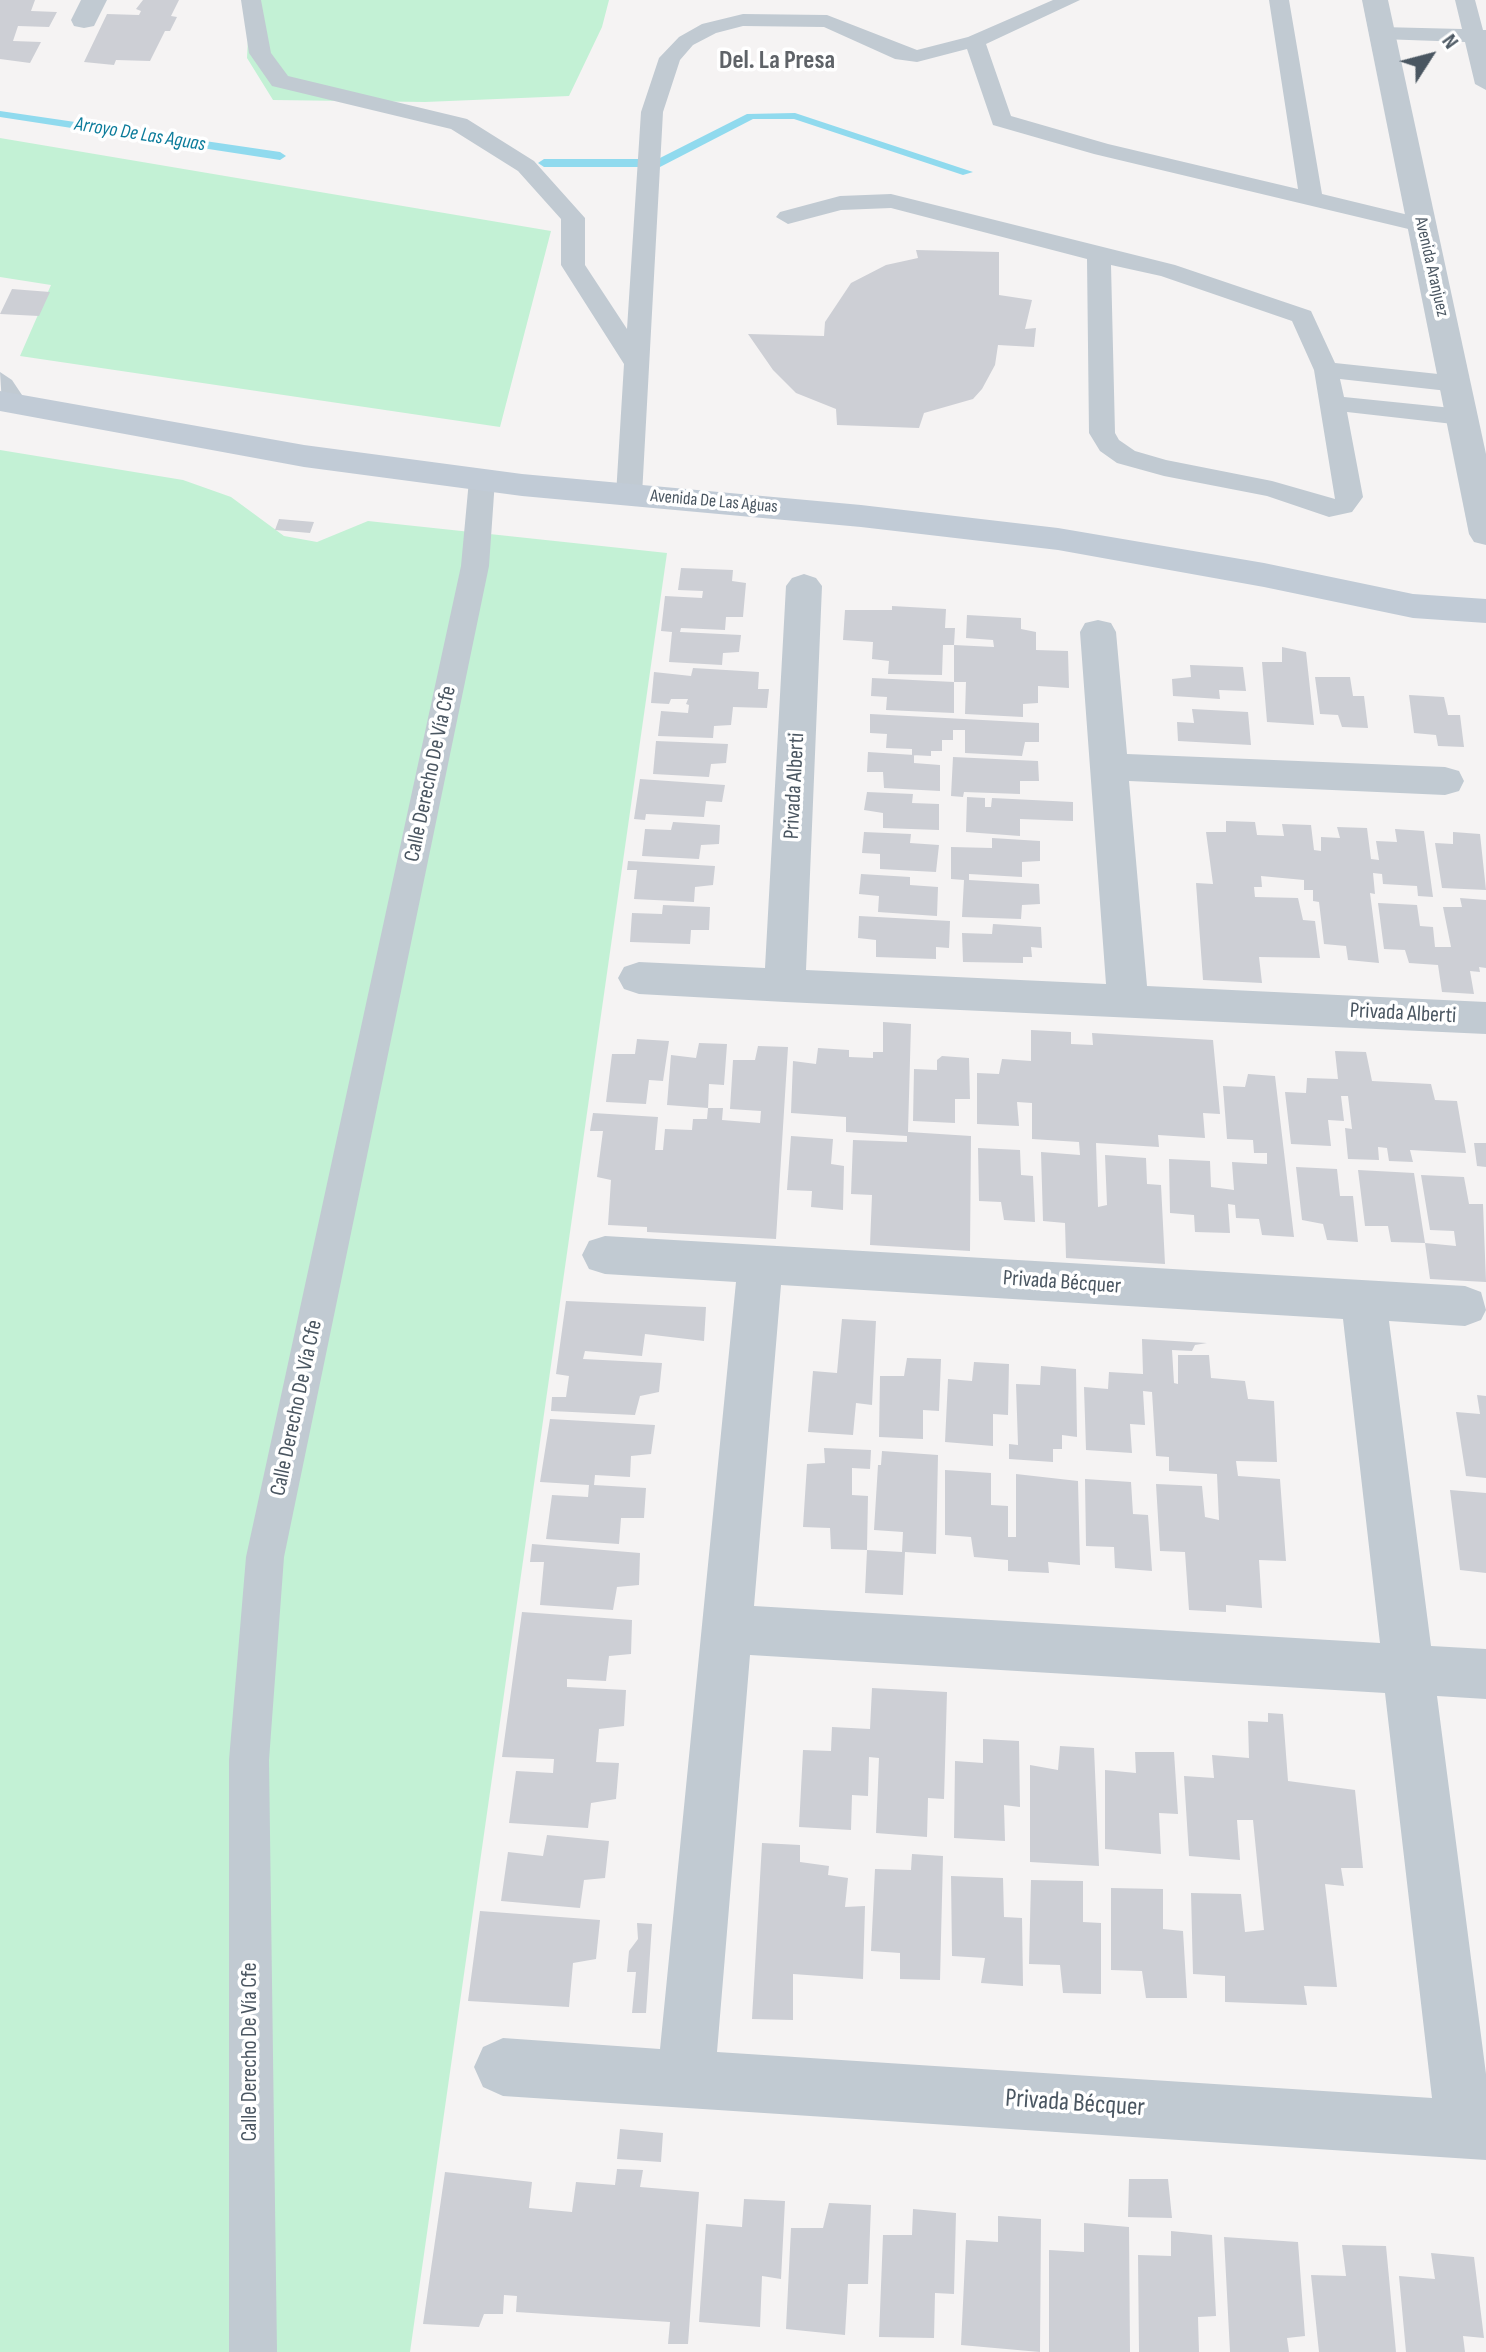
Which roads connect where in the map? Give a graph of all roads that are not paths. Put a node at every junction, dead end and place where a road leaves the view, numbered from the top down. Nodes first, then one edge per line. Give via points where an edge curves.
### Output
1 (251, 0) edge
2 (716, 0) edge
3 (1070, 0) edge
4 (1279, 0) edge
5 (1375, 0) edge
6 (1465, 0) edge
7 (709, 28) junction
8 (1381, 33) junction
9 (1479, 36) edge
10 (975, 41) junction
11 (1486, 84) edge
12 (1311, 199) junction
13 (788, 217) dead end
14 (1421, 225) junction
15 (1099, 255) junction
16 (637, 364) junction
17 (1326, 370) junction
18 (1457, 384) junction
19 (5, 395) edge
20 (1331, 403) junction
21 (1462, 417) junction
22 (482, 480) junction
23 (629, 495) junction
24 (1486, 534) edge
25 (804, 586) dead end
26 (1413, 606) junction
27 (1486, 611) edge
28 (1098, 632) dead end
29 (1486, 640) edge
30 (1109, 767) junction
31 (1445, 781) dead end
32 (639, 978) dead end
33 (785, 986) junction
34 (1128, 1001) junction
35 (1486, 1018) edge
36 (605, 1255) dead end
37 (760, 1265) junction
38 (1364, 1302) junction
39 (1465, 1306) dead end
40 (726, 1629) junction
41 (1409, 1671) junction
42 (1486, 1674) edge
43 (503, 2067) dead end
44 (686, 2079) junction
45 (1475, 2130) edge
46 (253, 2352) edge

1 - 16 lane via 260,53 280,81 459,124 526,166 573,218 573,265
2 - 7 lane
3 - 10 lane
4 - 12 lane
5 - 8 street, Avenida Aranjuez
6 - 9 lane
7 - 10 lane via 743,20 827,21 917,56
7 - 16 lane via 670,58 652,112
8 - 9 lane
8 - 14 street, Avenida Aranjuez
9 - 11 lane
10 - 12 lane via 1001,120
12 - 14 lane
13 - 15 lane via 840,203 891,201
14 - 18 street, Avenida Aranjuez
15 - 17 lane via 1167,270 1292,310 1309,324
15 - 20 lane via 1102,433 1126,457 1272,489 1329,508 1343,506 1350,497
16 - 23 lane
17 - 18 lane
17 - 20 lane
18 - 21 street, Avenida Aranjuez
19 - 22 main road, Avenida De Las Aguas via 304,456
20 - 21 lane
21 - 24 street, Avenida Aranjuez
22 - 23 main road, Avenida De Las Aguas
22 - 46 lane, Calle Derecho De Vía Cfe via 475,566 265,1557 249,1760
23 - 26 main road, Avenida De Las Aguas via 1058,539
25 - 33 street, Privada Alberti
26 - 27 main road, Avenida De Las Aguas
26 - 29 main road, Avenida De Las Aguas
28 - 30 street
30 - 31 street
30 - 34 street
32 - 33 street, Privada Alberti
33 - 34 street, Privada Alberti
34 - 35 street, Privada Alberti
36 - 37 street, Privada Bécquer
37 - 38 street, Privada Bécquer
37 - 40 street
38 - 39 street, Privada Bécquer
38 - 41 street, Privada Bécquer
40 - 41 street
40 - 44 street
41 - 42 street
41 - 45 street, Privada Bécquer
43 - 44 street, Privada Bécquer
44 - 45 street, Privada Bécquer

